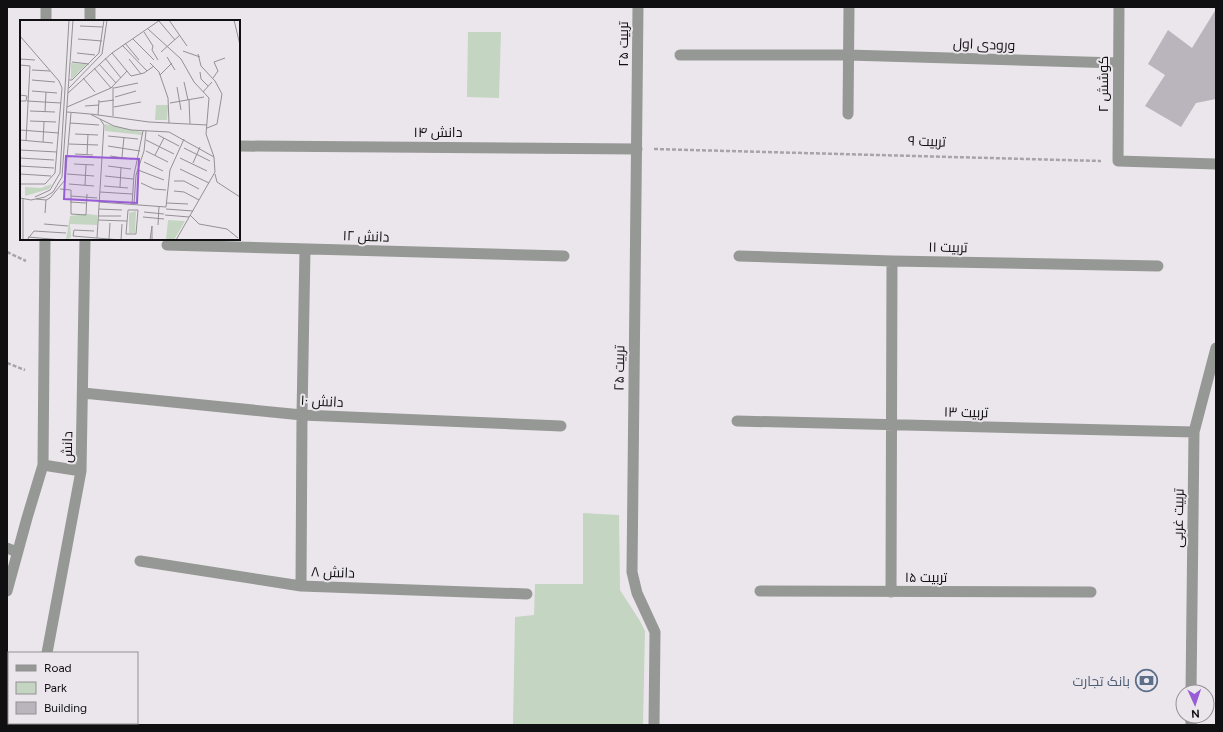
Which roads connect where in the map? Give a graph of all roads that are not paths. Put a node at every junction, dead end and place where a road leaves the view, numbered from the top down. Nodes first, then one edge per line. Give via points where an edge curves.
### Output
1 (46, 7) edge
2 (90, 7) edge
3 (638, 7) edge
4 (849, 7) edge
5 (1119, 7) edge
6 (46, 20) edge
7 (90, 20) edge
8 (680, 55) dead end
9 (848, 55) junction
10 (1118, 63) junction
11 (848, 114) dead end
12 (240, 146) edge
13 (637, 148) junction
14 (1216, 164) edge
15 (45, 240) edge
16 (85, 240) edge
17 (167, 246) dead end
18 (305, 249) junction
19 (564, 256) dead end
20 (739, 256) dead end
21 (892, 261) junction
22 (1158, 266) dead end
23 (1216, 348) edge
24 (83, 393) junction
25 (302, 415) junction
26 (737, 421) dead end
27 (891, 425) junction
28 (561, 426) dead end
29 (1194, 432) junction
30 (43, 465) junction
31 (81, 471) junction
32 (12, 550) edge
33 (140, 561) dead end
34 (301, 586) junction
35 (7, 591) edge
36 (760, 591) dead end
37 (891, 592) junction
38 (1091, 592) dead end
39 (527, 594) dead end
40 (47, 652) edge
41 (1191, 684) edge
42 (654, 725) edge

1 - 6 street
2 - 7 street
3 - 13 street, تربیت ۲۵
4 - 9 street
5 - 10 street, کوشش ۲
8 - 9 street, ورودی اول
9 - 10 street, ورودی اول
9 - 11 street
10 - 14 street, کوشش ۲ via 1118,161
12 - 13 street, دانش ۱۴
13 - 42 street, تربیت ۲۵ via 632,572 637,593 655,632
15 - 30 street, دانش
16 - 24 street, دانش
17 - 18 street, دانش ۱۲
18 - 19 street, دانش ۱۲
18 - 25 street
20 - 21 street, تربیت ۱۱
21 - 22 street, تربیت ۱۱
21 - 27 street
23 - 29 street, تربیت غربی
24 - 25 street, دانش ۱۰
24 - 31 street, دانش
25 - 28 street, دانش ۱۰
25 - 34 street
26 - 27 street, تربیت ۱۳
27 - 29 street, تربیت ۱۳
27 - 37 street
29 - 41 street, تربیت غربی
30 - 31 street
30 - 32 street, دانش
31 - 40 street, دانش
32 - 35 street, دانش
33 - 34 street, دانش ۸
34 - 39 street, دانش ۸
36 - 37 street, تربیت ۱۵
37 - 38 street, تربیت ۱۵

